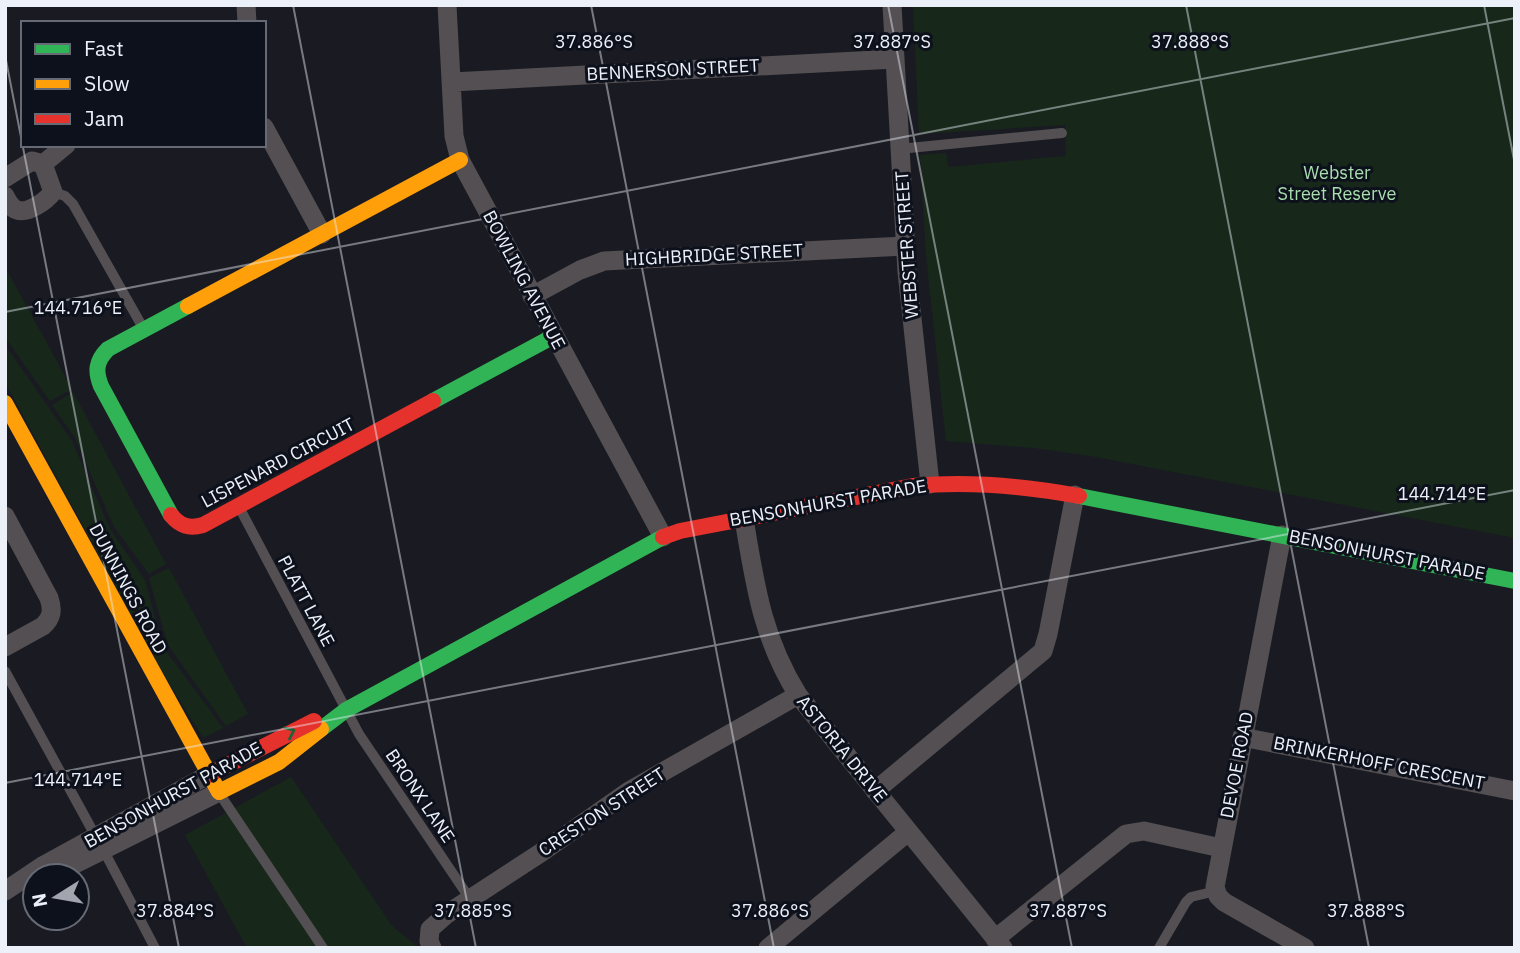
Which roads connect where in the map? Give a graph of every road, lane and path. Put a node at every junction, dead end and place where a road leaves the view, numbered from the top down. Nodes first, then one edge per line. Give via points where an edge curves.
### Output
1 (447, 5) edge
2 (892, 5) edge
3 (895, 59) junction
4 (451, 82) junction
5 (266, 131) edge
6 (1062, 133) dead end
7 (62, 147) edge
8 (899, 149) junction
9 (460, 160) junction
10 (43, 164) junction
11 (5, 178) edge
12 (52, 192) junction
13 (5, 197) edge
14 (322, 234) junction
15 (905, 246) junction
16 (532, 296) junction
17 (144, 330) junction
18 (554, 336) junction
19 (5, 403) edge
20 (930, 484) junction
21 (1076, 495) junction
22 (239, 506) junction
23 (5, 516) edge
24 (744, 519) junction
25 (1282, 535) junction
26 (663, 537) junction
27 (1515, 581) edge
28 (5, 647) edge
29 (5, 671) edge
30 (798, 695) junction
31 (346, 710) junction
32 (1242, 737) junction
33 (208, 775) junction
34 (875, 791) junction
35 (1515, 791) edge
36 (219, 792) junction
37 (908, 832) junction
38 (100, 844) junction
39 (1221, 848) junction
40 (72, 862) edge
41 (1216, 891) junction
42 (5, 893) edge
43 (470, 899) junction
44 (999, 943) edge
45 (155, 948) edge
46 (323, 948) edge
47 (432, 948) edge
48 (768, 948) edge
49 (1159, 948) edge
50 (1305, 948) edge

1 - 4 street, BOWLING AVENUE
2 - 3 street, WEBSTER STREET
3 - 4 street, BENNERSON STREET
3 - 8 street, WEBSTER STREET
4 - 9 street, BOWLING AVENUE
5 - 14 street
6 - 8 lane
7 - 10 street
8 - 15 street, WEBSTER STREET
9 - 14 street, LISPENARD CIRCUIT
9 - 16 street, BOWLING AVENUE
10 - 11 street via 32,162
10 - 12 street
12 - 13 street via 19,211
12 - 17 lane via 74,204
14 - 17 street, LISPENARD CIRCUIT
15 - 16 street, HIGHBRIDGE STREET via 604,261
15 - 20 street, WEBSTER STREET
16 - 18 street, BOWLING AVENUE
17 - 22 street, LISPENARD CIRCUIT via 97,360 95,372 107,398 178,524 199,527
18 - 22 street, LISPENARD CIRCUIT
18 - 26 street, BOWLING AVENUE
19 - 33 street, DUNNINGS ROAD
20 - 21 street, BENSONHURST PARADE
20 - 24 street, BENSONHURST PARADE
21 - 25 street, BENSONHURST PARADE
21 - 34 street via 1043,651
22 - 31 lane, PLATT LANE
23 - 28 street via 52,610 43,626
24 - 26 street, BENSONHURST PARADE
24 - 30 street, ASTORIA DRIVE via 764,624
25 - 27 street, BENSONHURST PARADE
25 - 32 street, DEVOE ROAD
26 - 31 street, BENSONHURST PARADE
29 - 38 lane
30 - 34 street, ASTORIA DRIVE
30 - 43 street, CRESTON STREET via 629,791
33 -> 31 street, BENSONHURST PARADE via 319,718
31 - 36 street, BENSONHURST PARADE via 279,762
31 - 43 lane, BRONX LANE
32 - 35 street, BRINKERHOFF CRESCENT
32 - 39 street, DEVOE ROAD
33 - 36 street, DUNNINGS ROAD
33 - 38 street, BENSONHURST PARADE
34 - 37 street, ASTORIA DRIVE
36 - 38 street, BENSONHURST PARADE
36 - 46 lane
37 - 44 street, ASTORIA DRIVE
37 - 48 street
38 - 40 street, BENSONHURST PARADE
38 - 42 street, BENSONHURST PARADE via 44,865
38 - 45 lane
39 - 41 street, DEVOE ROAD
39 - 44 street via 1144,831 1126,834
41 - 49 lane via 1191,897
41 - 50 street via 1224,902
43 - 47 street, CRESTON STREET via 430,929

